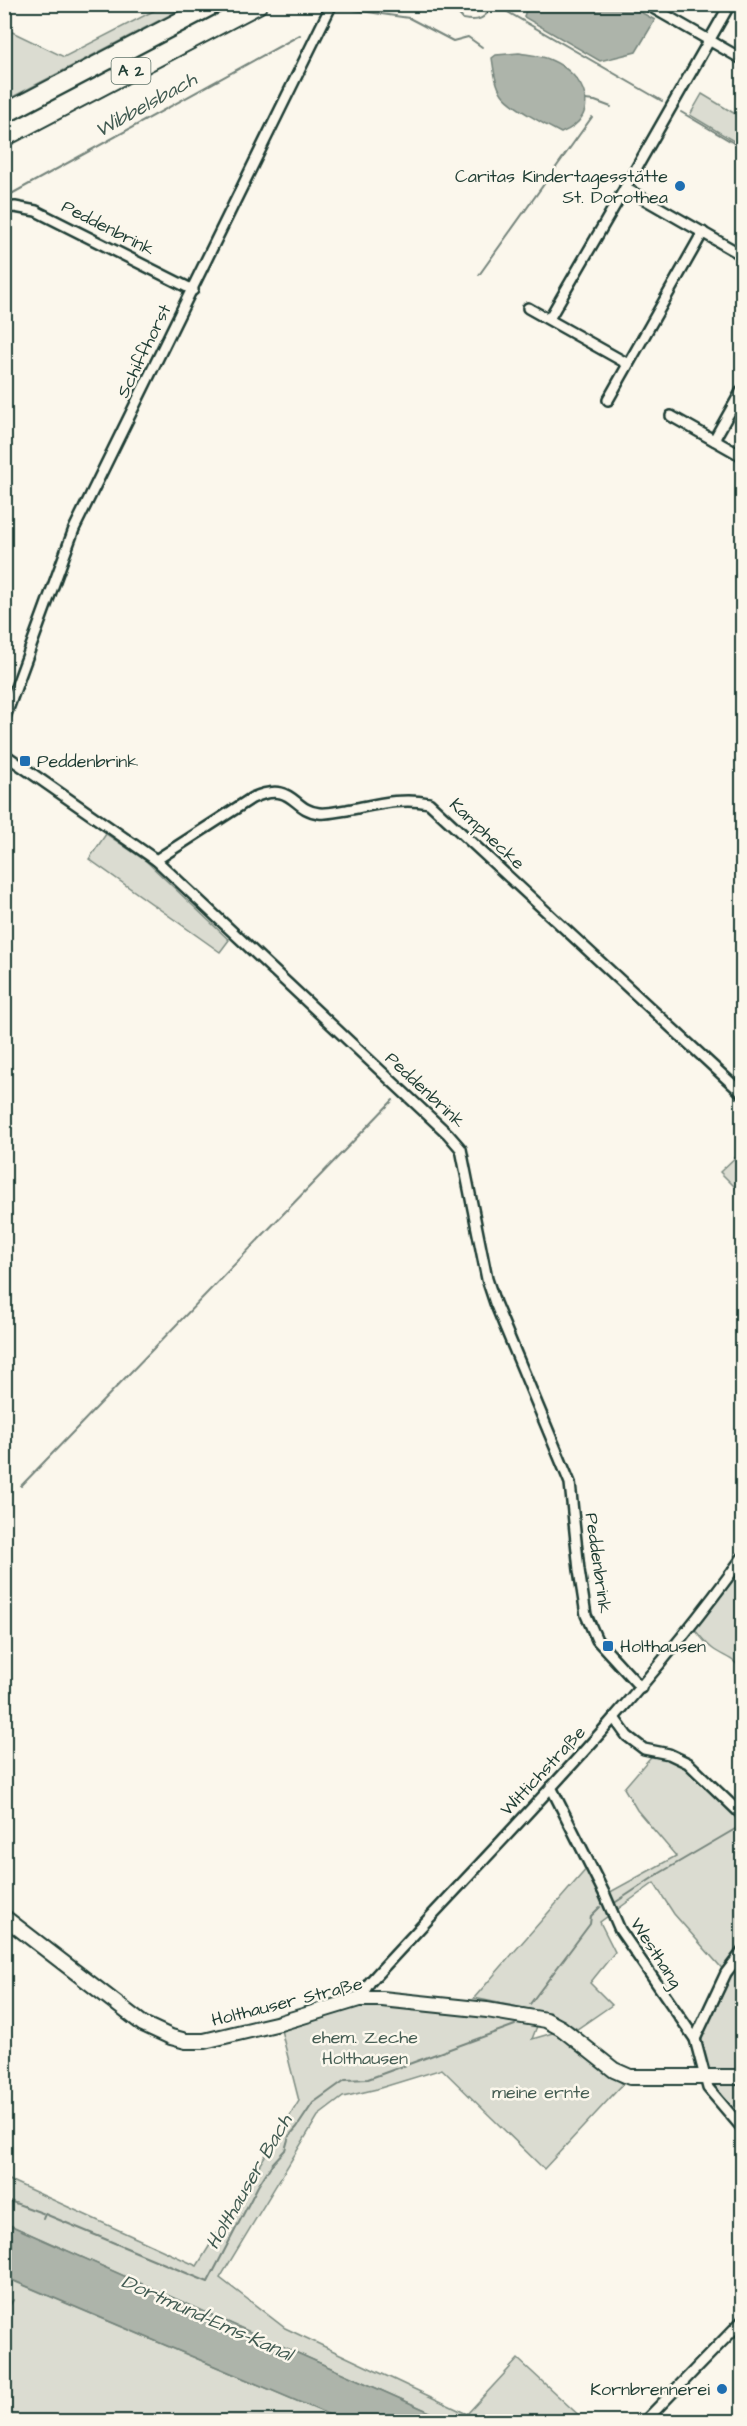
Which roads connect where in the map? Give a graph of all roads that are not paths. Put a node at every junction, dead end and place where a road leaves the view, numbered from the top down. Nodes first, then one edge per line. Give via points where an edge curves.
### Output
1 (214, 4) edge
2 (258, 4) edge
3 (332, 4) edge
4 (646, 4) edge
5 (730, 4) edge
6 (710, 41) junction
7 (742, 59) edge
8 (4, 114) edge
9 (4, 137) edge
10 (625, 188) junction
11 (4, 208) edge
12 (703, 232) junction
13 (742, 255) edge
14 (193, 290) junction
15 (528, 308) dead end
16 (549, 319) junction
17 (628, 364) junction
18 (742, 390) edge
19 (608, 400) dead end
20 (672, 416) dead end
21 (714, 440) junction
22 (742, 456) edge
23 (4, 720) edge
24 (4, 754) edge
25 (156, 860) junction
26 (742, 1093) edge
27 (742, 1558) edge
28 (641, 1688) junction
29 (614, 1718) junction
30 (552, 1787) junction
31 (742, 1815) edge
32 (4, 1917) edge
33 (742, 1952) edge
34 (359, 2000) junction
35 (695, 2039) junction
36 (704, 2077) junction
37 (742, 2077) edge
38 (742, 2128) edge
39 (742, 2320) edge
40 (644, 2421) edge

1 - 8 highway, A 2
2 - 9 highway, A 2
3 - 14 street, Schiffhorst
4 - 6 street
5 - 6 street
6 - 7 street
6 - 10 street
10 - 12 street
10 - 16 street
11 - 14 street, Peddenbrink via 36,211
12 - 13 street
12 - 17 street
14 - 23 street, Schiffhorst via 74,529
15 - 16 street
16 - 17 street
17 - 19 street
18 - 21 street
20 - 21 street
21 - 22 street
24 - 25 street, Peddenbrink
25 - 26 street, Kamphecke via 263,793 287,795 309,810 324,813 400,801 429,802
25 - 28 street, Peddenbrink via 461,1149 487,1279 570,1483 586,1615 597,1640
27 - 28 street, Wittichstraße
28 - 29 street, Wittichstraße
29 - 30 street, Wittichstraße
29 - 31 street via 627,1736 644,1749 688,1763
30 - 34 street, Wittichstraße via 385,1966
30 - 35 street, Westhang via 620,1930
32 - 34 street, Holthauser Straße via 143,2024 186,2041 227,2037
33 - 35 street via 726,1973
34 - 36 street, Holthauser Straße via 525,2015 561,2028 623,2074 645,2078
35 - 36 street, Westhang
36 - 37 street, Holthauser Straße
36 - 38 street, Westhang via 708,2088
39 - 40 street

